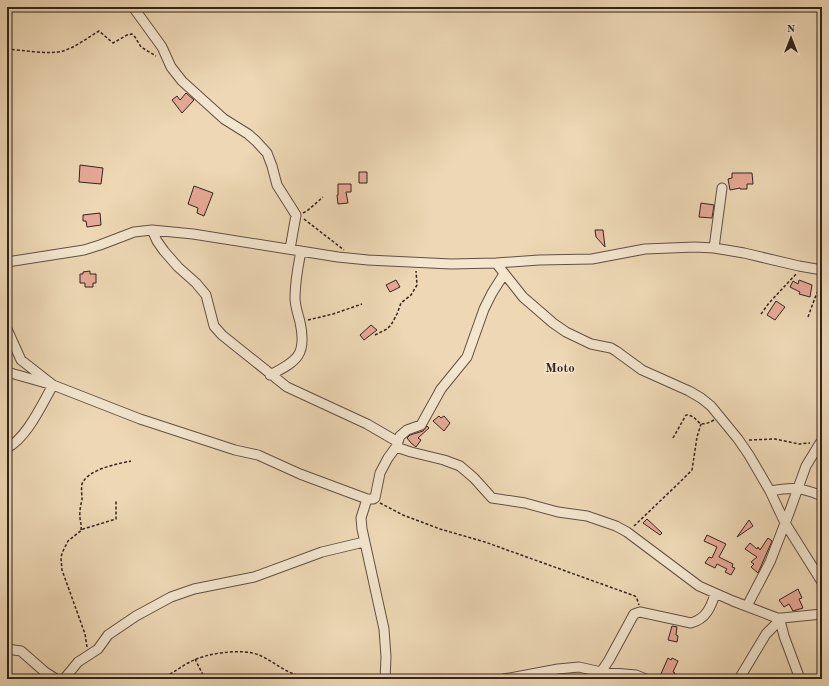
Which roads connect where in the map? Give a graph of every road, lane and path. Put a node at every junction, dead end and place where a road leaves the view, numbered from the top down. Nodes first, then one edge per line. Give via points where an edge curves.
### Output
1 (133, 7) edge
2 (7, 49) edge
3 (168, 62) junction
4 (722, 188) dead end
5 (323, 197) dead end
6 (297, 214) junction
7 (152, 230) junction
8 (714, 248) junction
9 (290, 249) junction
10 (301, 251) junction
11 (349, 253) dead end
12 (7, 262) edge
13 (413, 262) junction
14 (496, 263) junction
15 (800, 267) junction
16 (822, 270) edge
17 (504, 274) junction
18 (822, 283) edge
19 (362, 304) dead end
20 (761, 314) dead end
21 (808, 317) dead end
22 (300, 322) junction
23 (7, 329) edge
24 (375, 335) dead end
25 (7, 372) edge
26 (270, 375) junction
27 (53, 385) junction
28 (720, 417) junction
29 (701, 424) junction
30 (673, 438) dead end
31 (738, 439) junction
32 (820, 443) joint
33 (397, 444) junction
34 (7, 448) edge
35 (132, 461) dead end
36 (798, 488) junction
37 (770, 491) junction
38 (822, 496) edge
39 (370, 499) junction
40 (116, 500) dead end
41 (785, 523) junction
42 (81, 530) junction
43 (627, 532) junction
44 (364, 542) junction
45 (822, 582) edge
46 (715, 594) junction
47 (747, 606) junction
48 (640, 612) junction
49 (822, 614) edge
50 (781, 619) junction
51 (7, 649) edge
52 (86, 656) junction
53 (195, 659) junction
54 (601, 672) junction
55 (297, 675) dead end
56 (56, 679) edge
57 (64, 679) edge
58 (161, 679) edge
59 (205, 679) edge
60 (384, 679) edge
61 (504, 679) edge
62 (646, 679) edge
63 (739, 679) edge
64 (800, 679) edge

1 - 3 street via 162,47
2 - 3 path via 60,52 99,31 113,44 132,34 144,49
3 - 6 street via 187,86 224,119 248,134 264,149 277,185
4 - 8 street
5 - 6 path via 307,211
6 - 9 street
6 - 11 path
7 - 9 street
7 - 12 street via 129,234 84,250
7 - 26 street via 164,251 206,295 216,329
8 - 14 street via 694,246 645,249 592,259
8 - 15 street
9 - 10 street
10 - 13 street via 368,260
10 - 22 street via 295,298
13 - 14 street
13 - 24 path via 417,285 402,303 391,325
14 - 17 street
15 - 16 street
15 - 20 path
17 - 28 street via 528,301 566,332 591,344 611,348 649,373 689,391 701,398
17 - 33 street via 484,309 467,357 447,380 421,424 403,432
18 - 21 path
19 - 22 path
22 - 26 street via 303,341 300,352 291,363
23 - 27 street via 21,360
25 - 27 street
26 - 33 street via 287,387 367,424
27 - 34 street via 30,425 20,438
27 - 39 street via 140,419 258,455 300,474
28 - 29 path via 706,425
28 - 31 street
29 - 30 path via 686,415
29 - 43 path via 692,470
31 - 32 path via 782,440 799,444
31 - 37 street
32 - 36 street via 806,466
33 - 39 street via 380,473 377,493
33 - 43 street via 411,452 460,466 492,498 587,516
35 - 42 path via 99,470 84,481 79,514
36 - 37 street
36 - 38 street
36 - 41 street
37 - 41 street
39 - 44 street via 361,518
39 - 48 path via 440,529 485,542 635,596
40 - 42 path via 116,519
41 - 45 street
41 - 47 street via 763,576
42 - 52 path via 65,546 61,564 86,640
43 - 46 street via 699,586
44 - 52 street via 322,552 254,577 194,589 171,597 112,632 98,649
44 - 60 street via 384,629
46 - 47 street
46 - 48 street via 705,615 691,623
47 - 50 street
48 - 54 street via 632,616
49 - 50 street
50 - 63 street via 766,634
50 - 64 street via 786,644
51 - 56 street via 22,650 44,672
52 - 57 street
53 - 55 path via 214,654 250,652
53 - 58 path
53 - 59 path
54 - 61 street via 569,667
54 - 62 street via 636,675

